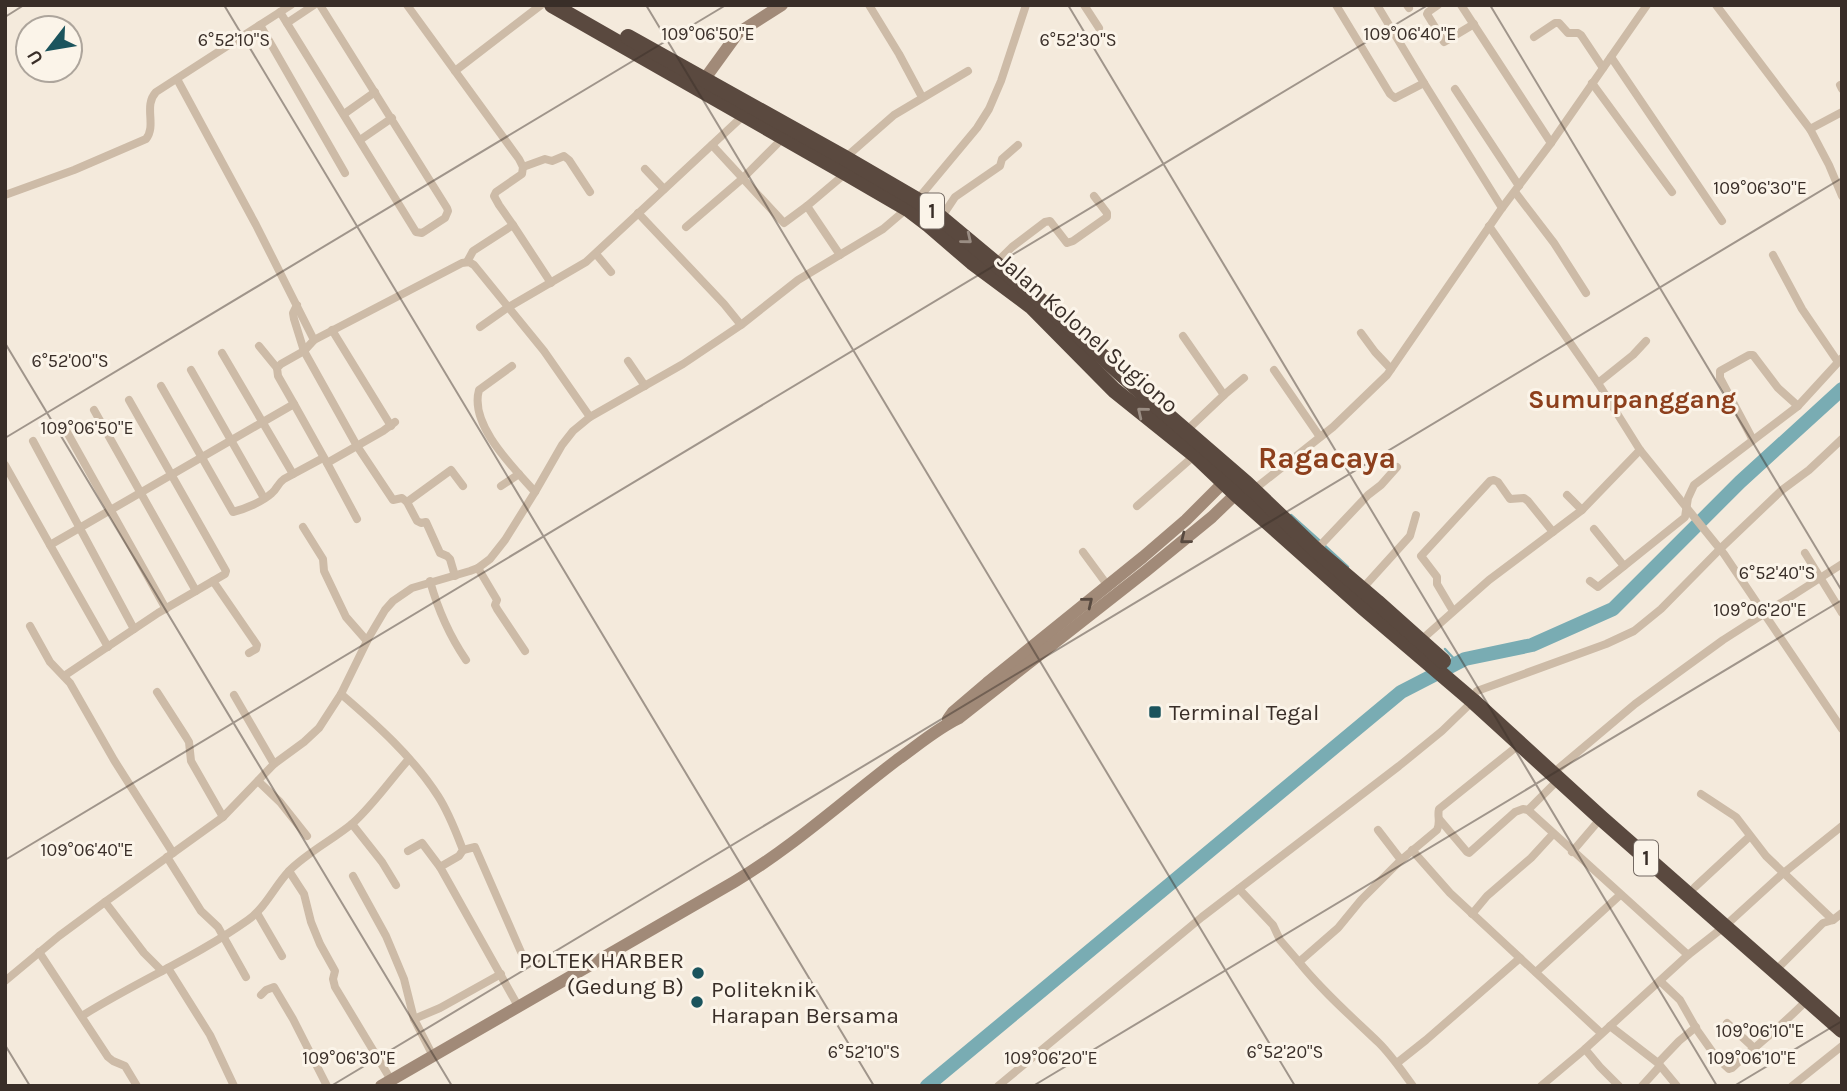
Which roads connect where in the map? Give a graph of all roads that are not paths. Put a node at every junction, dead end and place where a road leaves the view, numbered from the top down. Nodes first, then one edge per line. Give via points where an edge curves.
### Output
1 (291, 5) edge
2 (314, 5) edge
3 (320, 5) edge
4 (407, 5) edge
5 (541, 5) edge
6 (552, 5) edge
7 (571, 5) edge
8 (782, 5) edge
9 (869, 5) edge
10 (1026, 5) edge
11 (1084, 5) edge
12 (1336, 5) edge
13 (1377, 5) edge
14 (1438, 5) edge
15 (1461, 5) edge
16 (1647, 5) edge
17 (1716, 5) edge
18 (280, 12) junction
19 (287, 23) junction
20 (1474, 24) junction
21 (260, 25) junction
22 (1099, 28) dead end
23 (1534, 37) dead end
24 (1611, 57) junction
25 (1603, 68) junction
26 (454, 71) junction
27 (968, 71) dead end
28 (177, 79) junction
29 (1424, 83) junction
30 (1592, 83) junction
31 (701, 85) junction
32 (1455, 89) dead end
33 (375, 92) junction
34 (922, 97) junction
35 (1842, 112) edge
36 (344, 114) junction
37 (744, 115) junction
38 (392, 118) junction
39 (1810, 129) junction
40 (784, 137) junction
41 (360, 140) junction
42 (1551, 143) junction
43 (712, 145) junction
44 (1018, 145) dead end
45 (846, 165) junction
46 (523, 167) junction
47 (645, 169) dead end
48 (345, 173) dead end
49 (742, 179) junction
50 (664, 189) junction
51 (1517, 189) junction
52 (590, 192) dead end
53 (1672, 192) dead end
54 (5, 195) edge
55 (1094, 196) dead end
56 (1842, 196) edge
57 (912, 205) junction
58 (807, 206) junction
59 (1502, 208) junction
60 (638, 213) junction
61 (941, 218) junction
62 (1722, 221) dead end
63 (513, 225) junction
64 (1489, 226) junction
65 (686, 227) dead end
66 (596, 254) junction
67 (840, 255) junction
68 (1773, 255) dead end
69 (467, 262) junction
70 (996, 263) junction
71 (611, 272) dead end
72 (551, 283) junction
73 (1586, 293) dead end
74 (297, 305) junction
75 (507, 308) junction
76 (741, 324) junction
77 (480, 327) dead end
78 (332, 330) junction
79 (1361, 332) dead end
80 (1183, 336) dead end
81 (314, 340) junction
82 (1646, 341) dead end
83 (259, 346) dead end
84 (304, 351) junction
85 (222, 353) dead end
86 (1840, 360) edge
87 (628, 361) dead end
88 (512, 366) dead end
89 (277, 369) junction
90 (1391, 369) junction
91 (191, 370) dead end
92 (1274, 370) dead end
93 (1244, 378) dead end
94 (1598, 383) junction
95 (161, 386) dead end
96 (645, 386) junction
97 (1224, 395) junction
98 (129, 400) dead end
99 (294, 404) junction
100 (1798, 406) junction
101 (94, 410) dead end
102 (590, 417) junction
103 (263, 422) junction
104 (63, 425) dead end
105 (1190, 428) junction
106 (1321, 437) junction
107 (1842, 439) edge
108 (232, 440) junction
109 (1753, 440) junction
110 (33, 441) dead end
111 (357, 446) junction
112 (1640, 450) junction
113 (1195, 456) junction
114 (201, 458) junction
115 (325, 461) junction
116 (5, 465) edge
117 (1397, 467) dead end
118 (293, 474) junction
119 (519, 474) junction
120 (172, 475) junction
121 (463, 486) dead end
122 (501, 486) dead end
123 (1243, 487) junction
124 (141, 492) junction
125 (535, 492) junction
126 (1567, 495) dead end
127 (264, 498) junction
128 (407, 502) junction
129 (1138, 506) dead end
130 (1685, 507) junction
131 (111, 510) junction
132 (1581, 510) junction
133 (1416, 515) dead end
134 (357, 519) dead end
135 (80, 527) junction
136 (303, 527) dead end
137 (1594, 529) dead end
138 (1553, 532) junction
139 (50, 545) junction
140 (1718, 546) junction
141 (1318, 548) junction
142 (1159, 551) junction
143 (1083, 552) dead end
144 (1805, 553) dead end
145 (1842, 564) edge
146 (1624, 566) junction
147 (478, 568) junction
148 (455, 576) junction
149 (1819, 579) junction
150 (214, 581) junction
151 (430, 581) junction
152 (1590, 581) dead end
153 (1365, 584) junction
154 (1108, 586) junction
155 (196, 591) junction
156 (166, 608) junction
157 (1453, 611) junction
158 (1842, 613) edge
159 (1763, 614) junction
160 (30, 626) dead end
161 (134, 629) junction
162 (367, 641) junction
163 (108, 646) junction
164 (1423, 648) junction
165 (525, 651) dead end
166 (249, 653) dead end
167 (466, 660) dead end
168 (64, 676) junction
169 (157, 692) dead end
170 (341, 694) junction
171 (234, 695) dead end
172 (1475, 696) junction
173 (944, 725) junction
174 (1842, 729) edge
175 (1520, 744) junction
176 (409, 759) junction
177 (274, 764) junction
178 (1559, 774) junction
179 (258, 781) junction
180 (1701, 794) dead end
181 (1528, 810) junction
182 (223, 817) junction
183 (1601, 818) junction
184 (1440, 820) junction
185 (352, 824) junction
186 (1842, 826) edge
187 (1378, 830) dead end
188 (1553, 834) junction
189 (307, 836) dead end
190 (1749, 836) junction
191 (463, 850) junction
192 (1412, 850) junction
193 (408, 851) dead end
194 (1572, 852) junction
195 (170, 855) junction
196 (1401, 860) junction
197 (440, 867) junction
198 (289, 871) junction
199 (1783, 874) junction
200 (353, 876) dead end
201 (396, 885) dead end
202 (1695, 887) junction
203 (1239, 889) junction
204 (1620, 895) junction
205 (105, 902) junction
206 (257, 913) junction
207 (1842, 913) edge
208 (1472, 914) junction
209 (1833, 920) junction
210 (1728, 923) junction
211 (222, 936) junction
212 (39, 952) junction
213 (521, 952) dead end
214 (282, 956) dead end
215 (1688, 956) junction
216 (1520, 958) junction
217 (1299, 962) junction
218 (1782, 965) junction
219 (165, 970) junction
220 (1536, 972) junction
221 (501, 974) junction
222 (246, 977) dead end
223 (5, 981) edge
224 (1660, 981) junction
225 (261, 995) dead end
226 (1808, 999) junction
227 (518, 1006) junction
228 (82, 1016) junction
229 (414, 1019) junction
230 (1842, 1020) edge
231 (1727, 1023) dead end
232 (1610, 1026) junction
233 (1696, 1027) junction
234 (1842, 1030) edge
235 (1601, 1033) junction
236 (1842, 1046) edge
237 (1754, 1048) junction
238 (1585, 1049) junction
239 (430, 1051) junction
240 (1396, 1063) junction
241 (1659, 1065) junction
242 (1550, 1079) junction
243 (386, 1083) edge
244 (137, 1086) edge
245 (234, 1086) edge
246 (327, 1086) edge
247 (998, 1086) edge
248 (1413, 1086) edge
249 (1541, 1086) edge
250 (1557, 1086) edge
251 (1619, 1086) edge
252 (1642, 1086) edge
253 (1677, 1086) edge
254 (1791, 1086) edge

1 - 18 street
2 - 19 street
3 - 33 street
4 - 26 street
5 - 26 street
6 - 31 highway, 1
7 - 31 highway, 1
8 - 31 main road via 738,33
9 - 34 street
10 - 57 street via 989,109
11 - 22 street
12 - 29 street via 1395,98
13 - 29 street
14 - 20 street via 1427,14 1444,41
15 - 20 street
16 - 24 street
17 - 39 street
18 - 19 street
18 - 21 street
19 - 36 street
20 - 42 street
21 - 28 street
21 - 48 street
23 - 25 street via 1559,23 1568,33 1581,35
24 - 25 street
24 - 62 street
25 - 30 street
26 - 46 street
27 - 34 street
28 - 54 street via 152,97 151,129 146,139
28 - 74 street
29 - 59 street
30 - 42 street
30 - 53 street
31 - 37 highway, 1
31 - 45 highway, 1
32 - 51 street
33 - 36 street
33 - 38 street
34 - 45 street via 894,115
35 - 39 street
36 - 41 street
37 - 40 highway, 1
37 - 43 street
38 - 41 street
38 - 41 street via 447,208 445,218 422,233 416,232
39 - 56 street
40 - 45 highway, 1
40 - 49 street
42 - 51 street
43 - 49 street
43 - 50 street
44 - 61 street via 1000,166 955,197
45 - 57 highway, 1
45 - 58 street
46 - 52 street via 564,156
46 - 63 street via 522,174 495,194
47 - 50 street
49 - 58 street via 784,223
49 - 65 street
50 - 60 street
51 - 59 street
51 - 73 street
55 - 70 street via 1107,217 1067,243 1050,221 1045,222
57 - 61 highway, 1
57 - 67 street
113 -> 57 highway, Jalan Kolonel Sugiono / 1 via 1114,390 1031,306 972,262
58 - 67 street
59 - 64 street
60 - 66 street
60 - 76 street
61 -> 70 highway, 1
63 - 69 street via 473,251
63 - 72 street
64 - 90 street
64 - 94 street
66 - 71 street
66 - 72 street
67 - 76 street via 798,280
68 - 86 street via 1802,309
69 - 75 street
69 - 78 street
70 - 105 highway, 1
72 - 75 street
74 - 81 street
74 - 84 street via 293,313
75 - 77 street
75 - 102 street
76 - 96 street
78 - 81 street
78 - 111 street via 393,424
79 - 90 street
80 - 97 street
81 - 84 street
82 - 94 street
83 - 89 street
84 - 89 street
84 - 111 street
85 - 103 street
86 - 100 street
87 - 96 street
88 - 119 street via 479,390 477,402 485,429
89 - 99 street
90 - 106 street
91 - 108 street
92 - 106 street
93 - 97 street
94 - 112 street
95 - 114 street
96 - 102 street
97 - 105 street
98 - 120 street
99 - 103 street
99 - 115 street
100 - 109 street
100 - 109 street via 1753,355 1720,371
101 - 124 street
102 - 125 street via 562,444
103 - 108 street
103 - 118 street
104 - 131 street
105 - 123 highway, 1
106 - 123 street
107 - 140 street
108 - 114 street
108 - 127 street
109 - 130 street via 1695,485
110 - 135 street
111 - 115 street
111 - 128 street via 393,500
112 - 130 street
112 - 132 street
113 - 123 highway, Jalan Kolonel Sugiono / 1
113 - 129 street
114 - 120 street
114 - 127 street via 232,512
115 - 118 street
115 - 134 street
116 - 139 street
117 - 141 street
118 - 127 street
119 - 122 street
119 - 125 street
120 - 124 street
120 - 150 street via 226,571
121 - 128 street via 451,470
123 - 141 highway, Jalan Kolonel Sugiono / 1
123 - 142 main road via 1212,517
123 - 164 highway, Jalan Kolonel Sugiono / 1
124 - 131 street
124 - 155 street
125 - 147 street via 498,550
126 - 132 street
128 - 148 street via 418,521 426,522 440,553 450,559
130 - 140 street
130 - 146 street via 1684,518
131 - 135 street
131 - 156 street
132 - 138 street
133 - 153 street via 1410,536
135 - 139 street
135 - 161 street
136 - 162 street via 323,559 346,617
137 - 146 street
138 - 157 street
138 - 157 street via 1528,501 1510,499 1497,482 1490,481 1421,556
139 - 163 street
140 - 159 street
140 - 172 street via 1661,609 1634,631
141 - 153 highway, Jalan Kolonel Sugiono / 1
142 - 154 main road
142 - 173 main road via 959,718
143 - 154 street
144 - 149 street
145 - 149 street
146 - 152 street via 1597,587
147 - 148 street
147 - 165 street
148 - 151 street
149 - 158 street
149 - 159 street
150 - 155 street
150 - 166 street via 257,645
151 - 162 street via 393,601
151 - 167 street via 443,622
153 - 164 highway, Jalan Kolonel Sugiono / 1
173 -> 154 main road via 987,683
155 - 156 street
156 - 161 street
157 - 164 street
159 - 174 street
159 - 178 street via 1635,704
160 - 168 street via 50,662
161 - 163 street
162 - 170 street
163 - 168 street
164 - 172 highway, 1
168 - 195 street
169 - 182 street via 186,737 191,761
170 - 176 street
170 - 177 street via 319,728
171 - 177 street
172 - 175 highway, 1
172 - 178 highway, 1
172 - 203 street via 1442,731
173 - 227 main road via 751,872
175 - 178 highway, 1
175 - 184 street via 1439,808
176 - 185 street
176 - 191 street via 438,796
177 - 179 street
178 - 181 street
178 - 183 highway, 1
178 - 202 highway, 1
179 - 182 street
179 - 189 street
180 - 190 street via 1736,817
181 - 184 street via 1515,812 1468,853
181 - 188 street
182 - 195 street
183 - 194 street
183 - 210 highway, 1
184 - 192 street via 1437,830
185 - 198 street
185 - 201 street
186 - 199 street
187 - 196 street
188 - 194 street
188 - 208 street
190 - 199 street
190 - 202 street
191 - 197 street
191 - 213 street via 476,848
192 - 196 street
192 - 208 street
193 - 197 street via 422,843
194 - 204 street
195 - 205 street
195 - 211 street via 201,911
196 - 217 street via 1338,928
197 - 221 street
198 - 206 street
198 - 243 street via 304,894 311,922 335,971 335,987
199 - 209 street
199 - 210 street
200 - 229 street via 386,936
202 - 210 highway, 1
203 - 217 street
203 - 247 street
204 - 215 street
204 - 220 street
205 - 212 street
205 - 219 street via 144,953
206 - 211 street
206 - 214 street
207 - 209 street
208 - 216 street
209 - 218 street via 1823,923
210 - 215 street
210 - 218 highway, 1
210 - 226 highway, 1
211 - 219 street
211 - 222 street
212 - 223 street
212 - 228 street
215 - 224 street
216 - 220 street
216 - 240 street
217 - 240 street
218 - 230 highway, 1
219 - 228 street
219 - 245 street via 210,1035
220 - 235 street
221 - 227 street
221 - 229 street
224 - 232 street
224 - 233 street via 1681,1000
225 - 246 street via 274,987
226 - 234 highway, 1
226 - 237 street
227 - 239 main road
228 - 244 street via 108,1057 125,1066
229 - 239 street
231 - 237 street
232 - 235 street
232 - 241 street
233 - 237 street via 1729,1069
233 - 241 street
235 - 238 street
236 - 254 street
238 - 242 street
238 - 251 street
239 - 243 main road
240 - 248 street
241 - 252 street
241 - 253 street
242 - 249 street
242 - 250 street

